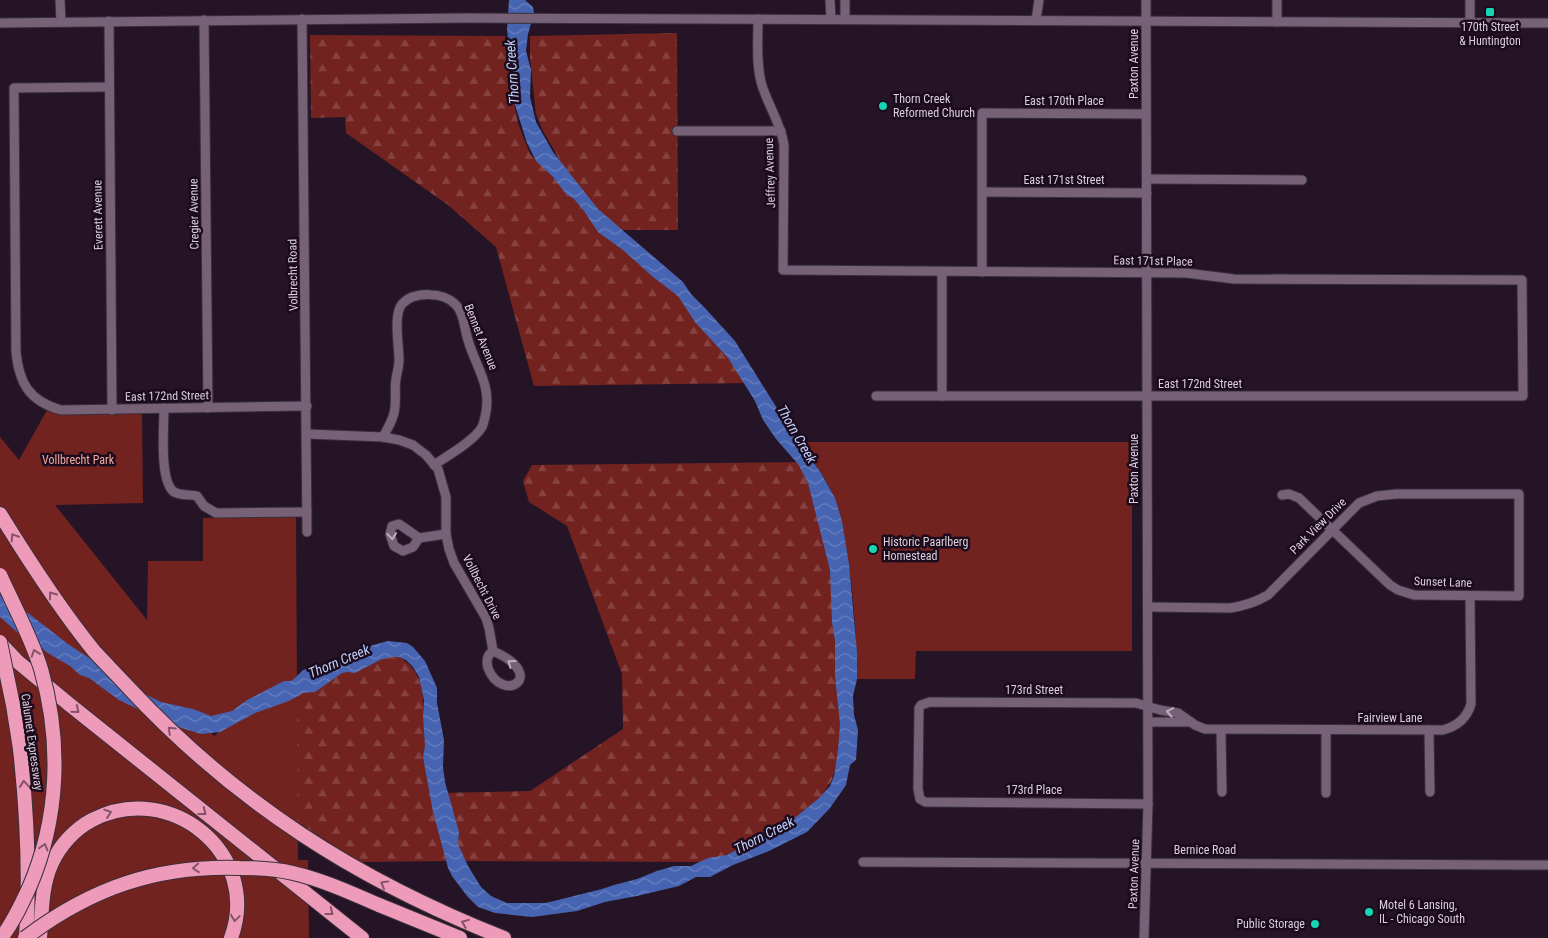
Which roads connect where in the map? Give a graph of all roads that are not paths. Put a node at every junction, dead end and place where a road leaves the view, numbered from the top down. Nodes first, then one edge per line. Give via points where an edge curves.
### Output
1 (60, 0) edge
2 (830, 0) edge
3 (846, 0) edge
4 (1039, 0) edge
5 (1146, 0) edge
6 (1277, 0) edge
7 (1470, 0) edge
8 (302, 19) junction
9 (758, 19) junction
10 (831, 19) junction
11 (845, 19) junction
12 (204, 20) junction
13 (1036, 20) junction
14 (109, 21) junction
15 (1146, 21) junction
16 (0, 22) edge
17 (61, 22) junction
18 (1278, 22) junction
19 (1470, 23) junction
20 (1548, 23) edge
21 (108, 87) junction
22 (1146, 114) junction
23 (677, 131) dead end
24 (781, 131) junction
25 (1147, 179) junction
26 (1302, 180) dead end
27 (982, 192) junction
28 (1147, 193) junction
29 (783, 270) joint
30 (942, 272) junction
31 (982, 272) junction
32 (1147, 273) junction
33 (876, 396) dead end
34 (942, 396) junction
35 (1523, 396) joint
36 (1146, 397) junction
37 (307, 406) junction
38 (164, 408) junction
39 (208, 408) junction
40 (112, 410) junction
41 (307, 434) junction
42 (383, 437) junction
43 (434, 465) junction
44 (1282, 495) dead end
45 (307, 512) junction
46 (0, 514) edge
47 (1331, 529) junction
48 (307, 532) dead end
49 (446, 534) junction
50 (419, 538) dead end
51 (0, 576) edge
52 (1470, 596) junction
53 (1519, 596) joint
54 (1148, 608) junction
55 (0, 642) edge
56 (493, 651) dead end
57 (1148, 706) junction
58 (1148, 722) junction
59 (1191, 722) junction
60 (1221, 730) junction
61 (1326, 730) junction
62 (1429, 730) junction
63 (1222, 792) dead end
64 (1430, 792) dead end
65 (1326, 793) dead end
66 (920, 799) joint
67 (1148, 804) junction
68 (862, 862) dead end
69 (1147, 862) junction
70 (1548, 865) edge
71 (1, 938) edge
72 (26, 938) edge
73 (40, 938) edge
74 (231, 938) edge
75 (362, 938) edge
76 (460, 938) edge
77 (504, 938) edge
78 (1144, 938) edge

1 - 17 street
2 - 10 street
3 - 11 street
4 - 13 street
5 - 15 street, Paxton Avenue
6 - 18 street
7 - 19 street
8 - 9 street
8 - 12 street
8 - 37 street, Volbrecht Road
9 - 10 street
9 - 24 street, Jeffrey Avenue via 759,72
10 - 11 street
11 - 13 street
12 - 14 street
12 - 39 street, Cregier Avenue
13 - 15 street
14 - 17 street
14 - 21 street, Everett Avenue
15 - 18 street
15 - 22 street, Paxton Avenue
16 - 17 street
18 - 19 street
19 - 20 street
21 - 40 street, Everett Avenue
21 - 40 street, East 172nd Street via 14,88 16,352 20,378 32,396 50,407 60,410
22 - 25 street, Paxton Avenue
22 - 27 street, East 170th Place via 982,113
23 - 24 street
24 - 29 street, Jeffrey Avenue via 784,145
25 - 26 street
25 - 28 street, Paxton Avenue
27 - 28 street, East 171st Street
27 - 31 street
28 - 32 street, Paxton Avenue
29 - 30 street, East 171st Place
30 - 31 street, East 171st Place
30 - 34 street
31 - 32 street, East 171st Place
32 - 35 street, East 171st Place via 1234,278 1522,280
32 - 36 street, Paxton Avenue
33 - 34 street, East 172nd Street
34 - 36 street, East 172nd Street
35 - 36 street, East 172nd Street
36 - 54 street, Paxton Avenue
37 - 39 street, East 172nd Street
37 - 41 street, Volbrecht Road
38 - 39 street, East 172nd Street
38 - 40 street, East 172nd Street
38 - 45 street via 164,465 173,491 197,496 204,506 216,513
41 - 42 street, Vollbecht Drive
41 - 45 street, Volbrecht Road
42 - 43 street, Vollbecht Drive via 413,445
42 - 43 street, Bennet Avenue via 394,413 399,364 399,309 414,296 444,297 457,305 460,312 484,378 487,406 482,427
43 - 49 street, Vollbecht Drive via 446,497
44 - 47 street, Sunset Lane via 1298,498
45 - 48 street, Volbrecht Road
77 -> 46 highway via 428,906 346,863 269,812 207,764 152,713 94,651 51,594
47 - 52 street, Sunset Lane via 1398,590 1414,595
47 - 53 street, Park View Drive via 1359,503 1385,494 1518,494
47 - 54 street, Park View Drive via 1260,600 1230,608
49 - 50 street
49 - 56 street, Vollbecht Drive via 454,564 486,618
71 -> 51 highway, bridge via 20,907 40,859 52,811 55,755 53,724 41,670 33,645
52 - 53 street, Sunset Lane
52 - 62 street, Fairview Lane via 1471,704 1465,718 1451,728
54 - 57 street, Paxton Avenue
72 -> 55 highway, Calumet Expressway, bridge via 27,828 20,750
55 -> 75 highway via 18,662 70,705
57 - 58 street, Paxton Avenue
59 -> 57 street, Fairview Lane via 1178,713
57 - 66 street, 173rd Street via 1136,702 921,704 918,713
58 - 59 street, Fairview Lane
58 - 67 street, Paxton Avenue
59 - 60 street, Fairview Lane via 1205,729
60 - 61 street, Fairview Lane
60 - 63 street
61 - 62 street, Fairview Lane
61 - 65 street
62 - 64 street
66 - 67 street, 173rd Place via 931,802
67 - 69 street, Paxton Avenue
68 - 69 street, Bernice Road
69 - 70 street, Bernice Road
69 - 78 street, Paxton Avenue
76 -> 72 highway, bridge via 324,882 258,868 192,868 162,873 105,890 56,916
73 -> 74 highway via 46,878 63,845 88,822 110,812 133,808 155,809 183,818 213,843 226,861 236,894

